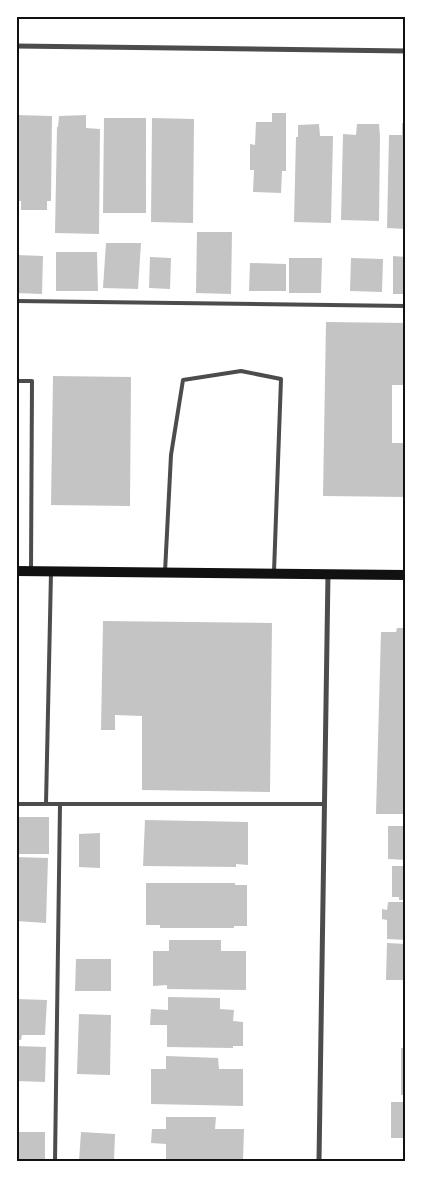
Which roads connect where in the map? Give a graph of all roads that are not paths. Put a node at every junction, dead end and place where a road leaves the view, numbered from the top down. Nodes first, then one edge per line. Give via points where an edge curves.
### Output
1 (16, 46) edge
2 (406, 51) edge
3 (16, 301) edge
4 (406, 306) edge
5 (16, 381) edge
6 (16, 571) edge
7 (31, 571) junction
8 (51, 571) junction
9 (165, 573) junction
10 (274, 574) junction
11 (328, 574) junction
12 (406, 576) edge
13 (16, 804) edge
14 (46, 804) junction
15 (60, 804) junction
16 (324, 804) junction
17 (55, 1161) edge
18 (319, 1161) edge

1 - 2 street
3 - 4 lane
5 - 7 lane via 32,381
6 - 7 main road
7 - 8 main road
8 - 9 main road
8 - 14 lane
9 - 10 main road
9 - 10 lane via 171,455 183,380 241,371 281,379
10 - 11 main road
11 - 12 main road
11 - 16 street
13 - 14 lane
14 - 15 lane
15 - 16 lane
15 - 17 lane
16 - 18 street

